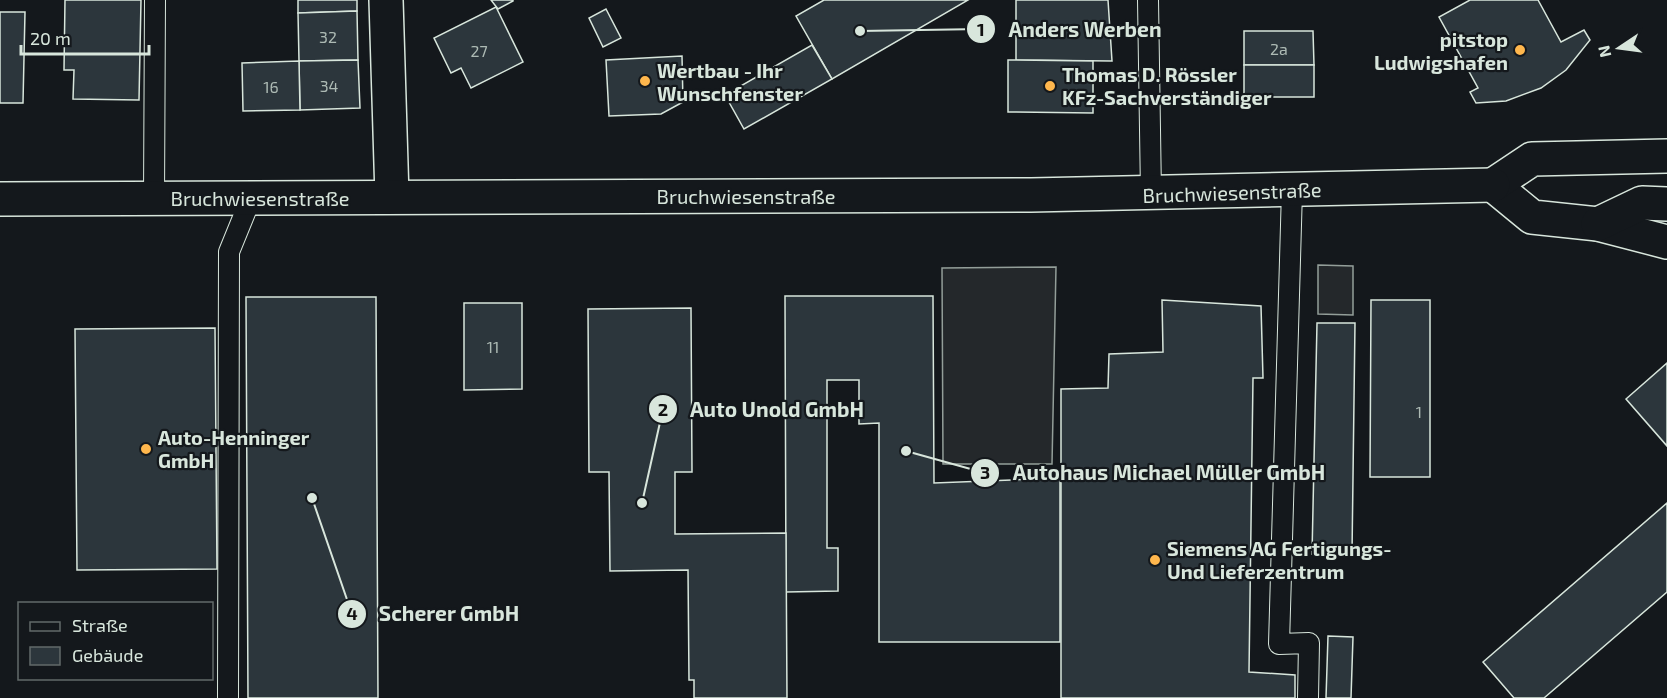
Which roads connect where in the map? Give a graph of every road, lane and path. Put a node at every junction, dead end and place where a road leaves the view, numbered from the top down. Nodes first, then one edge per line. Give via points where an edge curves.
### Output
1 (155, 0) edge
2 (386, 0) edge
3 (1148, 0) edge
4 (1661, 149) edge
5 (1493, 185) junction
6 (1292, 189) junction
7 (1151, 194) junction
8 (392, 197) junction
9 (154, 198) junction
10 (251, 198) junction
11 (0, 199) edge
12 (1667, 204) edge
13 (1598, 224) junction
14 (1667, 242) edge
15 (228, 698) edge
16 (1308, 698) edge

1 - 9 lane
2 - 8 main road
3 - 7 lane
4 - 5 main road via 1532,159
5 - 6 main road, Bruchwiesenstraße
5 - 13 main road via 1532,217
6 - 7 main road, Bruchwiesenstraße
6 - 16 lane via 1279,644 1309,643
7 - 8 main road, Bruchwiesenstraße
8 - 10 main road, Bruchwiesenstraße
9 - 10 main road, Bruchwiesenstraße
9 - 11 main road, Bruchwiesenstraße
10 - 15 lane via 229,252
12 - 13 main road via 1642,203
13 - 14 main road

